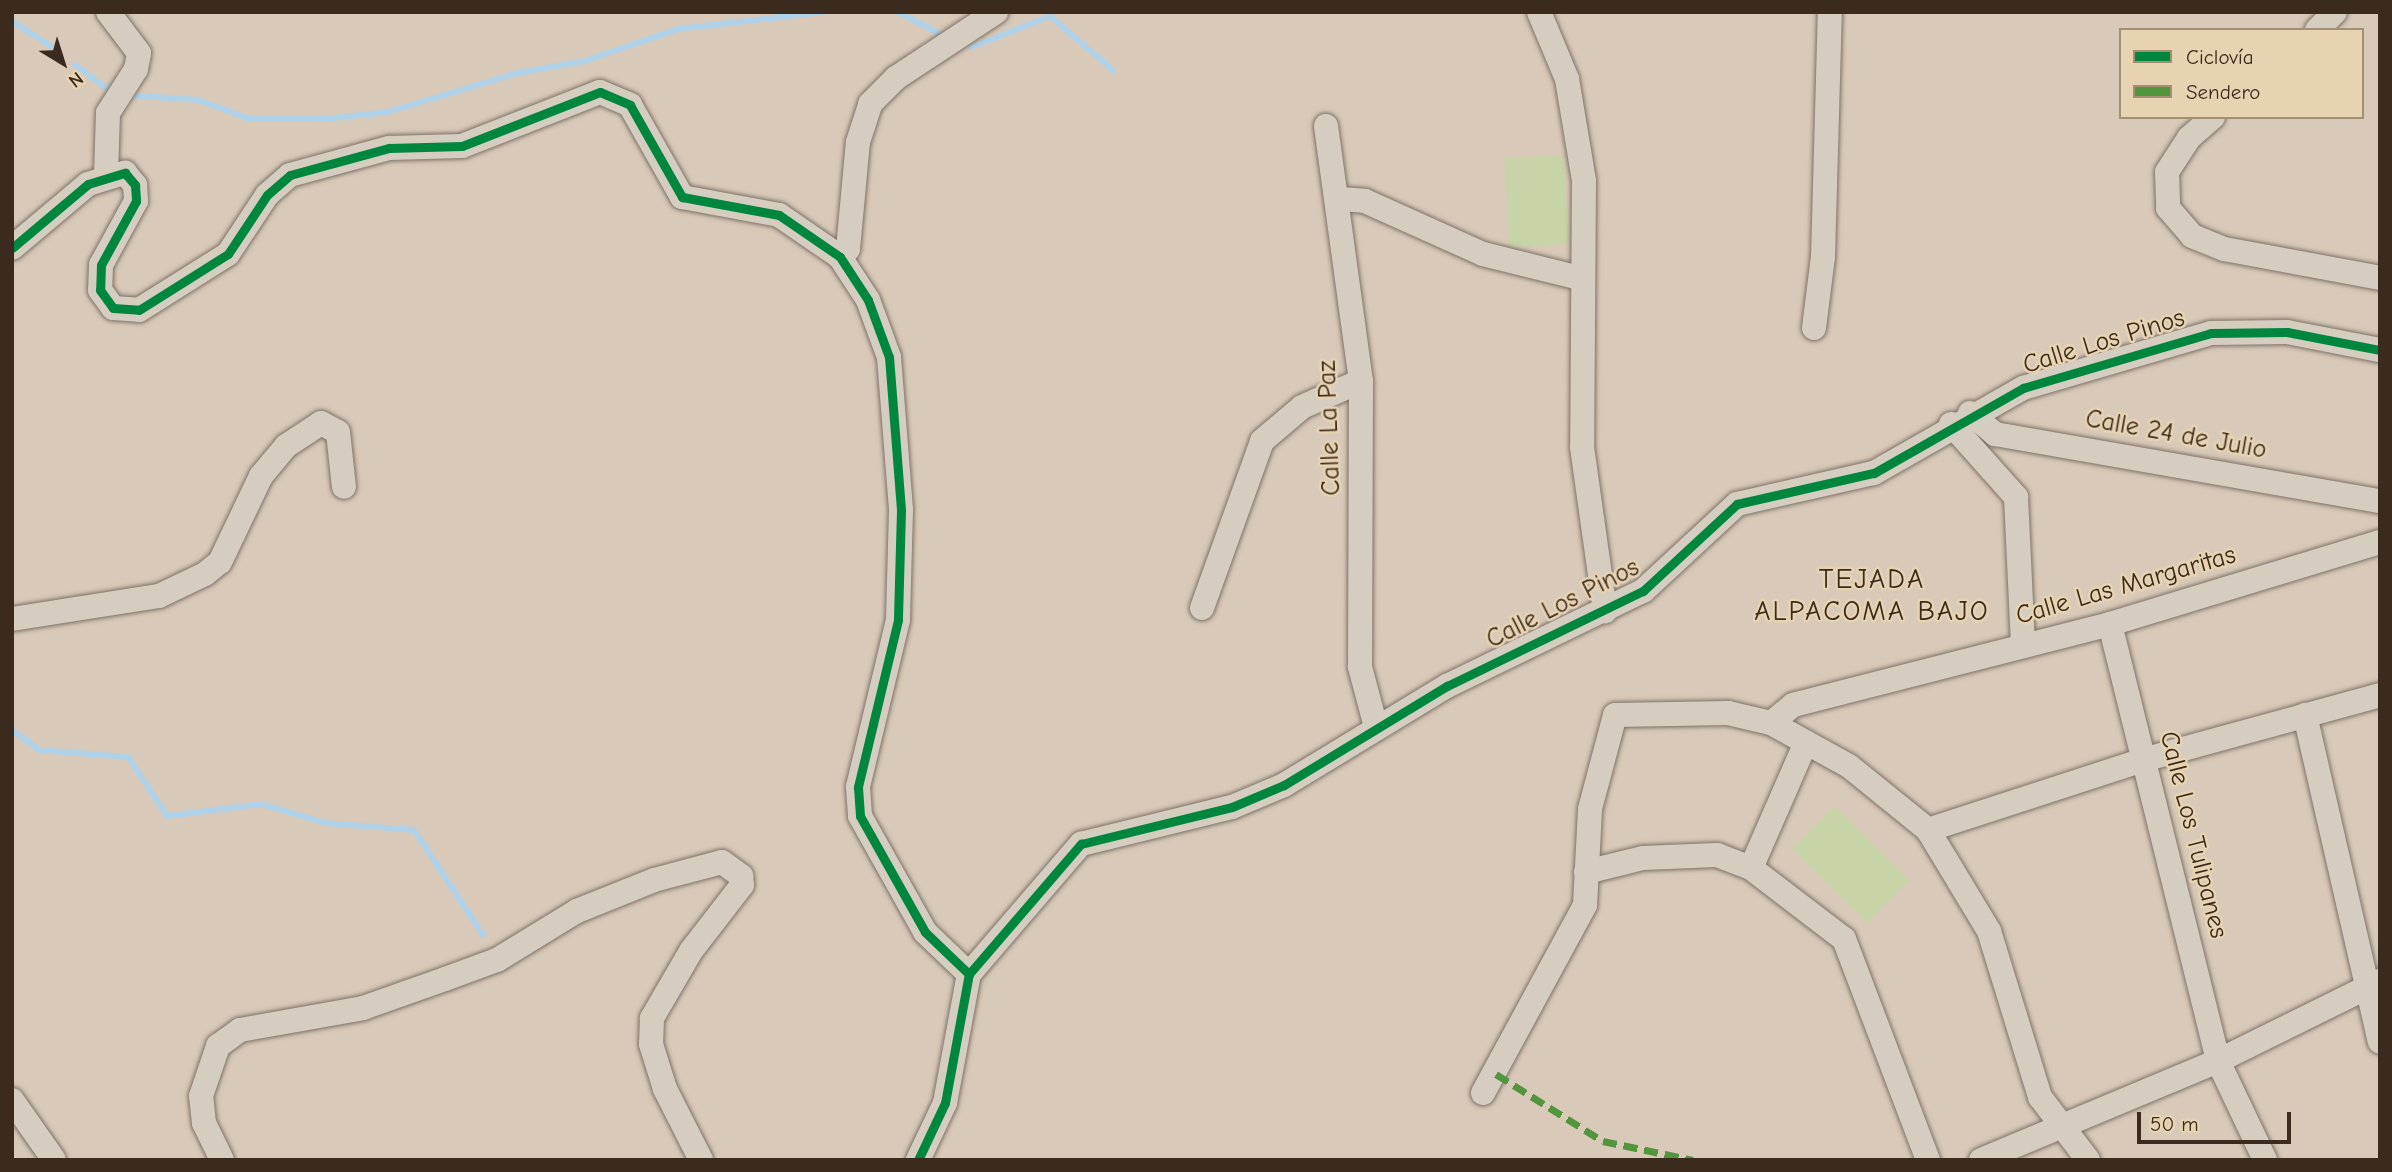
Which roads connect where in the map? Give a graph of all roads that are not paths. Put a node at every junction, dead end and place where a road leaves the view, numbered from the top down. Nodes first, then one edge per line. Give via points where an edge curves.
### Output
1 (108, 12) edge
2 (996, 12) edge
3 (1539, 12) edge
4 (1830, 12) edge
5 (2335, 12) edge
6 (2319, 28) edge
7 (2211, 119) edge
8 (1326, 126) dead end
9 (106, 176) junction
10 (1339, 199) junction
11 (12, 248) edge
12 (840, 257) junction
13 (1579, 278) junction
14 (2380, 278) edge
15 (1814, 328) dead end
16 (2380, 350) edge
17 (1361, 381) junction
18 (1961, 418) junction
19 (344, 487) dead end
20 (2380, 501) edge
21 (2380, 541) edge
22 (1202, 608) dead end
23 (1605, 611) junction
24 (12, 619) edge
25 (2110, 624) junction
26 (2023, 646) junction
27 (2380, 695) edge
28 (2305, 715) junction
29 (1771, 723) junction
30 (1376, 727) junction
31 (1806, 742) junction
32 (2143, 760) junction
33 (1928, 830) junction
34 (1751, 869) junction
35 (1586, 872) junction
36 (969, 974) junction
37 (2374, 984) edge
38 (2380, 1042) edge
39 (2218, 1061) junction
40 (1483, 1093) dead end
41 (12, 1100) edge
42 (2060, 1125) junction
43 (54, 1160) edge
44 (222, 1160) edge
45 (701, 1160) edge
46 (918, 1160) edge
47 (1928, 1160) edge
48 (1981, 1160) edge
49 (2088, 1160) edge
50 (2265, 1160) edge

1 - 9 street via 139,53 136,69 108,113
2 - 12 street via 896,78 870,104 858,142 848,249
3 - 13 street via 1574,106 1584,181
4 - 15 street via 1823,257
5 - 6 street
7 - 14 street via 2189,138 2167,172 2168,208 2192,236 2224,249
8 - 10 street, Calle La Paz
9 - 11 street
9 - 12 street via 131,178 136,201 101,265 100,290 113,308 139,310 228,254 267,195 290,175 389,148 462,146 600,92 630,105 682,197 779,215
10 - 13 street via 1365,201 1483,254
10 - 17 street, Calle La Paz
12 - 36 street via 868,300 889,357 901,510 898,620 858,787 860,816 925,932
13 - 23 street via 1582,447
16 - 18 street, Calle Los Pinos via 2287,332 2211,333 2094,365
17 - 22 street via 1302,407 1262,441
17 - 30 street, Calle La Paz via 1360,667
18 - 20 street, Calle 24 de Julio via 1996,435
18 - 23 street, Calle Los Pinos via 1874,473 1737,504 1643,591
18 - 26 street via 2016,496
19 - 24 street via 338,432 321,423 286,446 261,475 220,562 205,574 159,596
21 - 25 street, Calle Las Margaritas
23 - 30 street, Calle Los Pinos
25 - 26 street, Calle Las Margaritas
25 - 32 street, Calle Los Tulipanes
26 - 29 street, Calle Las Margaritas via 1793,705
27 - 28 street
28 - 32 street
28 - 37 street
29 - 31 street
29 - 35 street via 1676,709 1615,715 1590,809
30 - 36 street, Calle Los Pinos via 1284,785 1232,807 1081,844
31 - 33 street via 1849,766
31 - 34 street
32 - 33 street
32 - 39 street, Calle Los Tulipanes
33 - 42 street via 1989,931 2040,1097
34 - 35 street via 1717,855 1678,854
34 - 47 street via 1844,939
35 - 40 street via 1585,905 1572,933
36 - 46 street via 945,1103
37 - 38 street
37 - 39 street
39 - 42 street
39 - 50 street, Calle Los Tulipanes
41 - 43 street
42 - 48 street
42 - 49 street
44 - 45 street via 204,1123 201,1096 218,1046 240,1030 363,1007 445,979 497,960 577,911 653,880 722,862 741,876 743,885 691,951 652,1018 651,1044 665,1089

